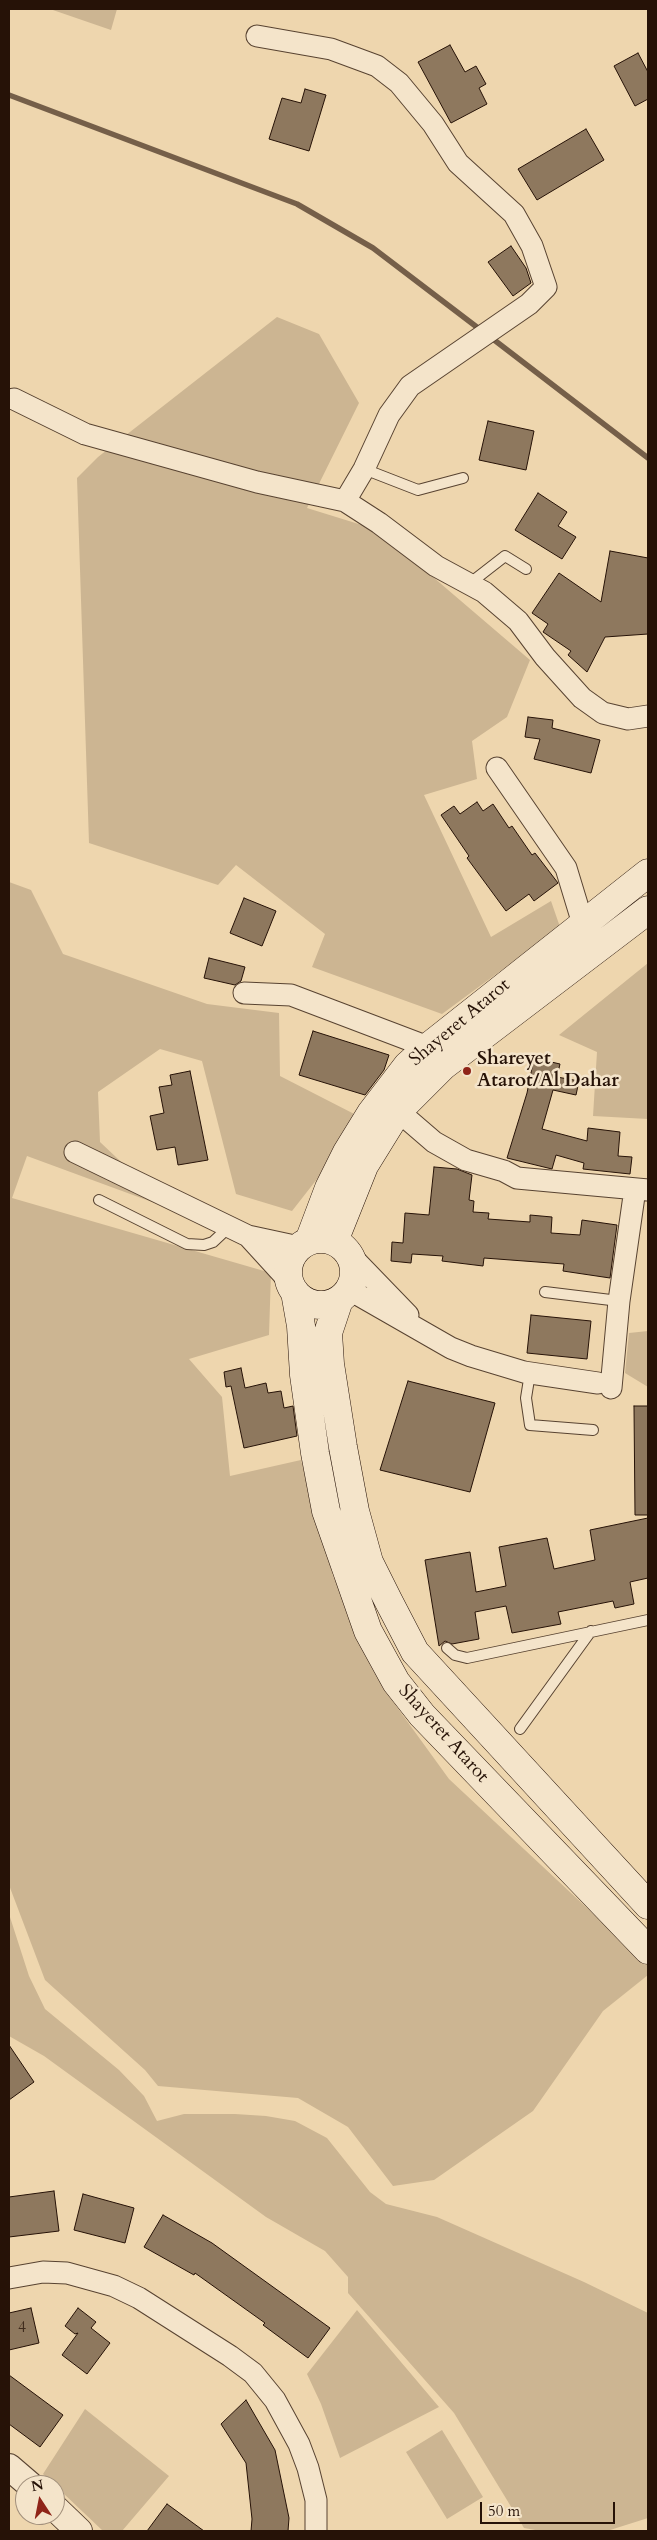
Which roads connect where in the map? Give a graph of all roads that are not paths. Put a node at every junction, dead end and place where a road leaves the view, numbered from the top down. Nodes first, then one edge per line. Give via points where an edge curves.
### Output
1 (257, 36) dead end
2 (14, 399) dead end
3 (364, 468) junction
4 (463, 478) dead end
5 (345, 501) junction
6 (526, 569) dead end
7 (469, 584) junction
8 (648, 716) edge
9 (497, 768) dead end
10 (648, 873) edge
11 (648, 910) edge
12 (583, 924) junction
13 (244, 993) dead end
14 (428, 1047) junction
15 (398, 1111) junction
16 (75, 1152) dead end
17 (642, 1190) edge
18 (99, 1200) dead end
19 (229, 1227) junction
20 (248, 1236) junction
21 (323, 1246) junction
22 (292, 1287) junction
23 (545, 1292) dead end
24 (342, 1297) junction
25 (619, 1301) junction
26 (428, 1334) junction
27 (530, 1373) junction
28 (593, 1430) dead end
29 (648, 1620) edge
30 (592, 1631) junction
31 (447, 1648) dead end
32 (520, 1729) dead end
33 (646, 1900) edge
34 (648, 1950) edge
35 (9, 2278) edge
36 (9, 2466) edge
37 (19, 2475) edge
38 (65, 2518) edge
39 (79, 2531) edge
40 (316, 2531) edge

1 - 3 street via 330,48 377,66 399,83 433,124 458,163 514,214 532,246 546,287 529,304 410,386 389,415
2 - 5 street via 84,434 257,482
3 - 4 lane via 418,490
3 - 5 street
5 - 7 street via 436,566
6 - 7 lane via 505,556
7 - 8 street via 484,592 518,621 582,698 603,713 628,719
9 - 12 street via 566,868
10 - 12 main road, Shayeret Atarot
11 - 15 main road, Shayeret Atarot via 443,1066
12 - 14 main road, Shayeret Atarot
13 - 14 street via 291,995
14 - 21 main road, Shayeret Atarot via 407,1066 371,1113 329,1188
15 - 17 street via 434,1142 466,1160 517,1178
15 - 21 main road, Shayeret Atarot via 364,1166
16 - 19 street
17 - 25 street
18 - 19 lane via 187,1244 213,1242
19 - 20 street
20 - 21 street
20 - 22 street
21 - 22 main road via 292,1256 288,1271
21 - 24 main road via 354,1276 351,1287
21 - 26 street
22 - 24 main road via 312,1303 323,1305
22 - 34 main road, Shayeret Atarot via 301,1326 304,1375 326,1511 368,1631 396,1682 422,1715
23 - 25 lane
24 - 26 street via 355,1293
24 - 33 main road, Shayeret Atarot via 328,1333 330,1364 355,1511 369,1562 414,1652
25 - 27 street via 604,1386
26 - 27 street via 471,1356
27 - 28 lane via 526,1398 530,1425
29 - 30 lane
30 - 31 lane via 467,1658 455,1655
30 - 32 lane
35 - 40 street via 43,2272 67,2273 114,2286 139,2298 254,2373 275,2400 299,2444 316,2500
36 - 37 street
38 - 39 street

